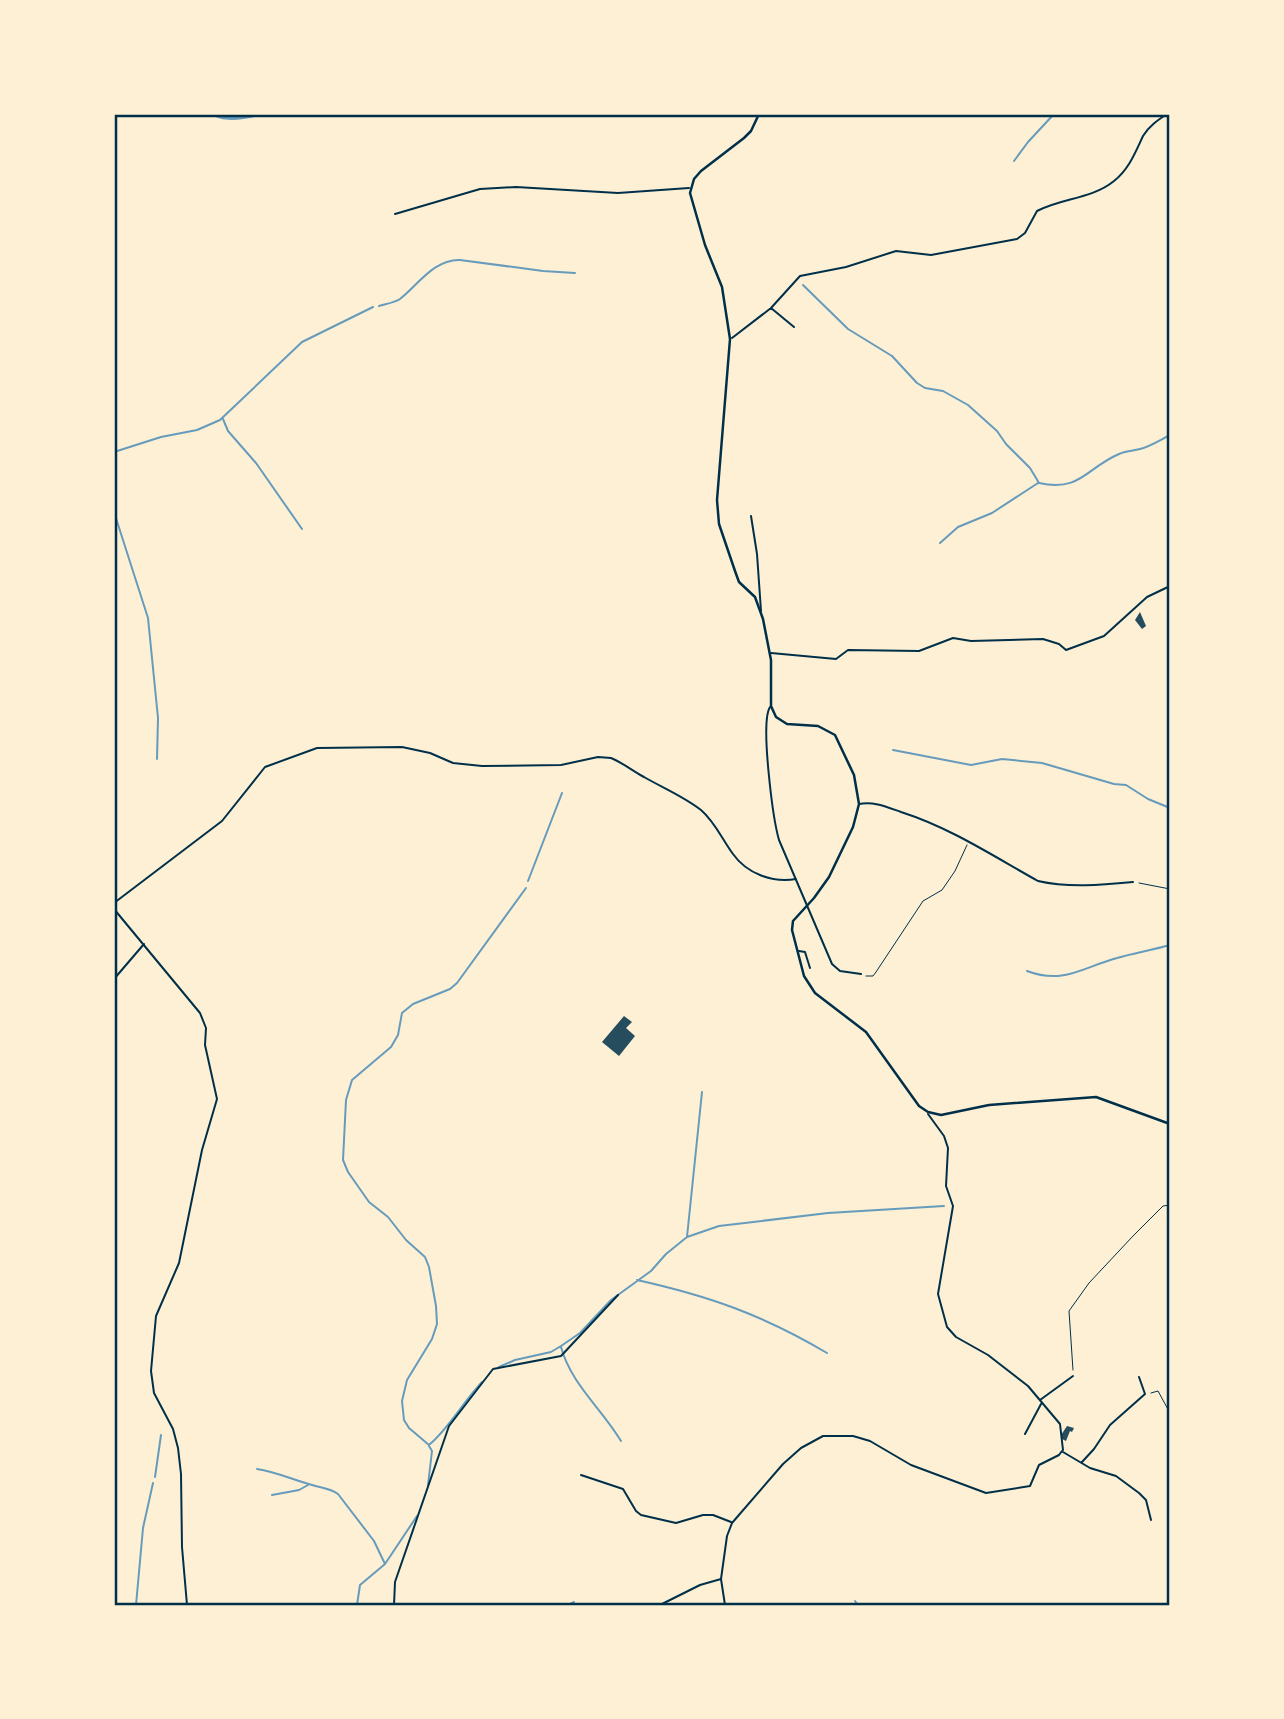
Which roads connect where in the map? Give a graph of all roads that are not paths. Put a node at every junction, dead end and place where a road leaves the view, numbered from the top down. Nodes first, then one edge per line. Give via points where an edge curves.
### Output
1 (758, 114) edge
2 (1167, 114) edge
3 (690, 188) junction
4 (394, 214) dead end
5 (771, 308) junction
6 (794, 327) dead end
7 (730, 338) junction
8 (751, 516) dead end
9 (1170, 586) edge
10 (761, 611) junction
11 (770, 653) junction
12 (771, 706) junction
13 (859, 804) junction
14 (796, 879) junction
15 (1133, 882) road end
16 (114, 903) edge
17 (808, 905) junction
18 (114, 909) edge
19 (144, 944) junction
20 (798, 951) junction
21 (810, 968) dead end
22 (861, 974) road end
23 (114, 979) edge
24 (928, 1112) junction
25 (1170, 1124) edge
26 (618, 1295) dead end
27 (1073, 1376) road end
28 (1139, 1377) dead end
29 (1040, 1402) junction
30 (1025, 1434) dead end
31 (1062, 1451) junction
32 (1081, 1463) junction
33 (580, 1475) dead end
34 (1151, 1520) dead end
35 (732, 1523) junction
36 (721, 1579) junction
37 (187, 1605) edge
38 (394, 1605) edge
39 (660, 1605) edge
40 (725, 1605) edge

1 - 3 main road via 744,138 701,171
2 - 5 street via 1152,124 1114,181 1037,211 1017,239 931,255 896,251 800,276
3 - 4 street via 618,193 480,189
3 - 7 main road via 696,218 722,287
5 - 6 street
5 - 7 street
7 - 10 main road via 717,516 737,577
8 - 10 street
9 - 11 street via 1147,597 1104,636 1066,650 1043,639 971,642 953,638 919,651 848,650 836,659
10 - 11 main road
11 - 12 main road
12 - 13 main road via 776,717 787,724 818,726 835,734 854,775
12 - 14 street via 767,737 773,819
13 - 15 street via 881,805 926,820 1038,881
13 - 17 main road via 834,867
14 - 16 street via 766,878 750,870 704,813 684,797 611,758 561,765 482,766 453,763 402,747 334,746 265,767 222,821
14 - 17 street
17 - 20 main road via 793,921
17 - 22 street via 833,966
18 - 19 street
19 - 23 street
19 - 37 street via 200,1013 218,1099 202,1150 179,1263 156,1315 152,1358 152,1384 178,1448
20 - 21 street via 805,952
20 - 24 main road via 811,989 866,1032 915,1102
24 - 25 main road via 941,1115 989,1105 1096,1097
24 - 29 street via 947,1144 946,1186 953,1206 938,1294 943,1317 952,1334 1019,1378
26 - 38 street via 561,1356 493,1369 460,1410 449,1426 395,1583
27 - 29 street
28 - 32 street via 1145,1394 1110,1425
29 - 30 street
29 - 31 street via 1060,1424
31 - 32 street
31 - 35 street via 1039,1465 1030,1486 990,1493 911,1465 870,1441 823,1436 783,1464
32 - 34 street via 1116,1476 1139,1493 1146,1500
33 - 35 street via 623,1489 641,1515 676,1523 713,1515
35 - 36 street
36 - 39 street
36 - 40 street

